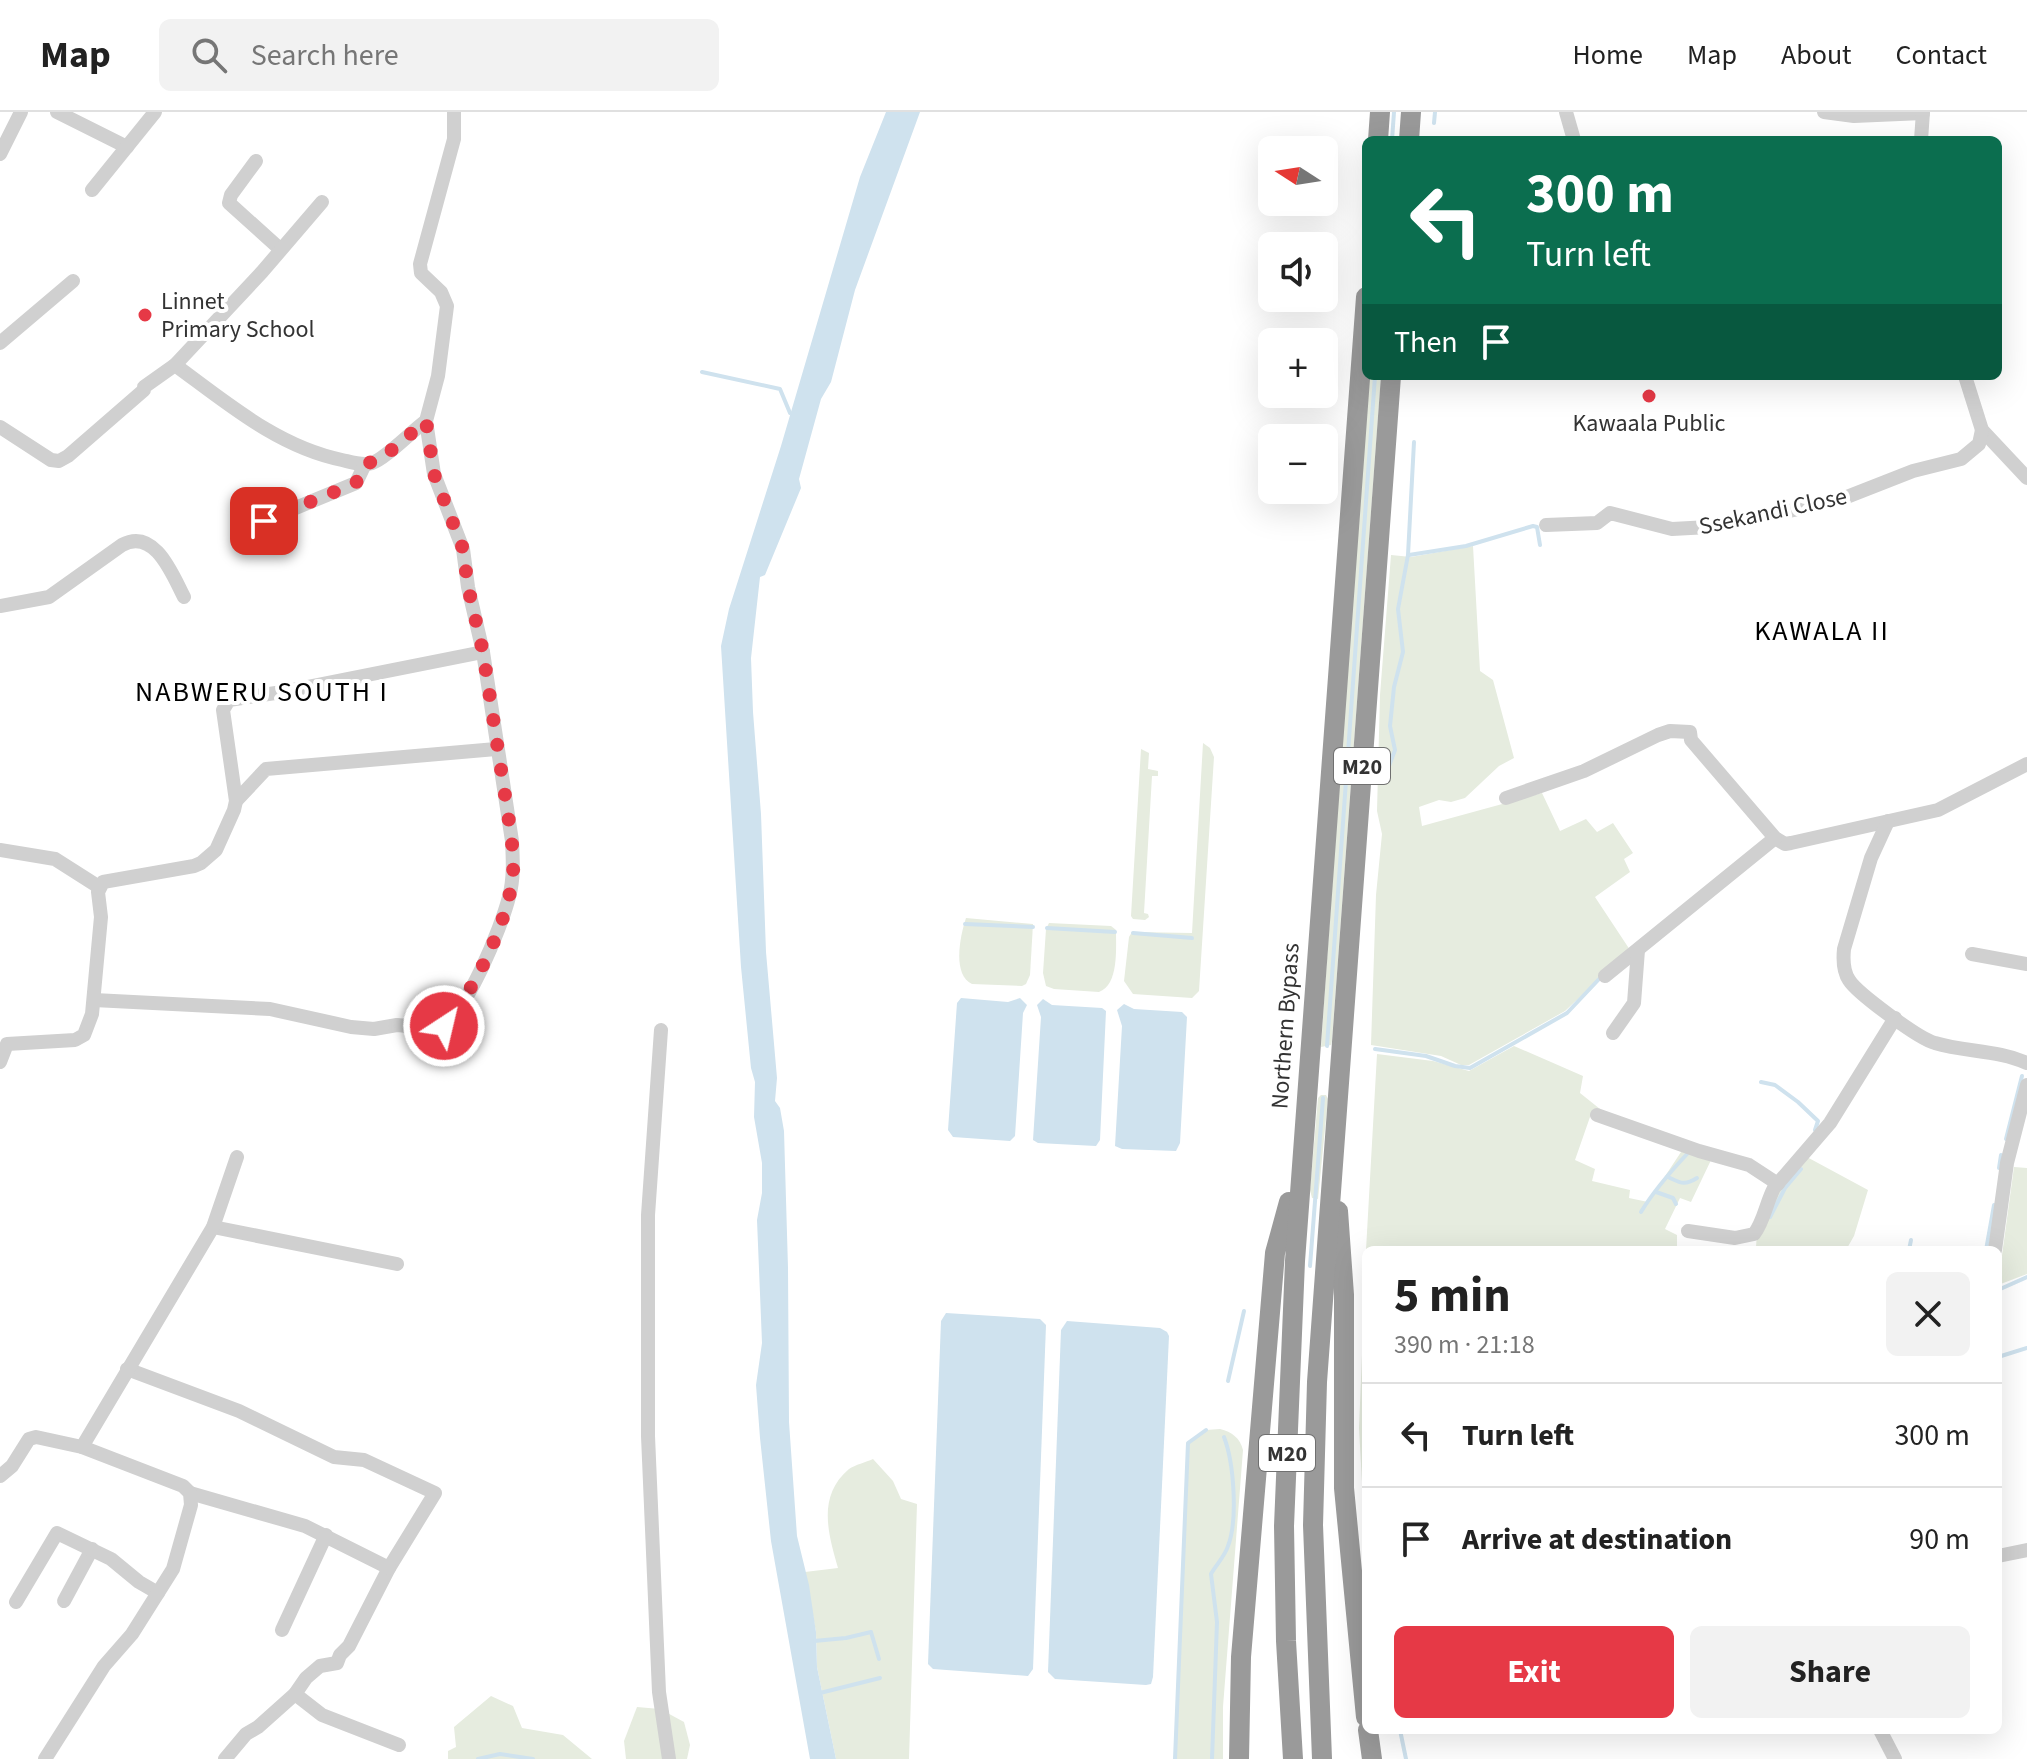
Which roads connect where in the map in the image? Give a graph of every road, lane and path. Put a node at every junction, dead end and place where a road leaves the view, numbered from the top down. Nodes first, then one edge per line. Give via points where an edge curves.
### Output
1 (21, 112) edge
2 (57, 112) edge
3 (155, 112) edge
4 (454, 112) edge
5 (1380, 112) edge
6 (1411, 112) edge
7 (1566, 112) edge
8 (1824, 112) edge
9 (1923, 112) edge
10 (1378, 136) edge
11 (1409, 136) edge
12 (1573, 136) edge
13 (1921, 136) edge
14 (127, 147) junction
15 (0, 154) edge
16 (256, 161) dead end
17 (92, 190) dead end
18 (322, 202) dead end
19 (280, 249) junction
20 (73, 281) dead end
21 (0, 343) edge
22 (1362, 350) edge
23 (175, 365) junction
24 (1391, 380) edge
25 (1966, 380) edge
26 (426, 421) junction
27 (0, 427) edge
28 (1982, 430) junction
29 (365, 464) junction
30 (2027, 478) edge
31 (264, 521) dead end
32 (1546, 525) dead end
33 (184, 597) dead end
34 (0, 606) edge
35 (483, 652) junction
36 (496, 749) junction
37 (2027, 764) edge
38 (1506, 798) dead end
39 (236, 801) junction
40 (1888, 821) junction
41 (1775, 838) junction
42 (0, 850) edge
43 (99, 887) junction
44 (1638, 950) junction
45 (1972, 954) dead end
46 (2027, 964) edge
47 (1605, 976) dead end
48 (94, 1000) junction
49 (1895, 1018) junction
50 (661, 1030) dead end
51 (1613, 1033) dead end
52 (0, 1062) edge
53 (2027, 1063) edge
54 (2027, 1085) edge
55 (1597, 1115) dead end
56 (1302, 1147) junction
57 (1333, 1155) junction
58 (237, 1157) dead end
59 (1778, 1184) junction
60 (213, 1227) junction
61 (1688, 1231) dead end
62 (1996, 1246) edge
63 (397, 1264) dead end
64 (127, 1369) junction
65 (82, 1447) junction
66 (0, 1476) edge
67 (190, 1493) junction
68 (326, 1535) junction
69 (92, 1549) junction
70 (2027, 1550) edge
71 (2002, 1555) edge
72 (389, 1568) junction
73 (158, 1593) junction
74 (64, 1601) dead end
75 (16, 1602) dead end
76 (282, 1630) dead end
77 (1362, 1675) edge
78 (295, 1694) junction
79 (1369, 1734) edge
80 (1882, 1734) edge
81 (399, 1745) dead end
82 (45, 1759) edge
83 (225, 1759) edge
84 (669, 1759) edge
85 (1239, 1759) edge
86 (1293, 1759) edge
87 (1322, 1759) edge
88 (1372, 1759) edge
89 (1895, 1759) edge

1 - 15 street
2 - 14 street
3 - 14 street
4 - 26 street via 454,139 420,264 421,273 447,306
5 - 10 highway
6 - 11 highway
7 - 12 street
8 - 9 street
9 - 13 street
14 - 17 street
16 - 19 street via 229,203
18 - 19 street
19 - 23 street
20 - 21 street
22 - 56 highway, Northern Bypass
23 - 27 street via 59,461 35,452
23 - 29 street via 300,448
24 - 57 highway, M20
25 - 28 street
26 - 29 street via 381,459
26 - 35 street via 434,474 463,549
28 - 30 street
28 - 32 street, Ssekandi Close via 1979,444 1961,459 1804,508 1684,529 1610,513 1597,523
29 - 31 street via 356,483
33 - 34 street via 164,557 136,541 122,545 49,597
35 - 36 street
35 - 39 street via 229,700 223,710
36 - 39 street via 266,769
36 - 48 street via 512,841 509,897 482,968 444,1026 374,1029 270,1009
37 - 40 street via 1938,810
38 - 41 street via 1584,771 1658,735 1690,732 1691,740
39 - 43 street via 216,850 201,863
40 - 41 street via 1798,843
40 - 49 street via 1871,858 1843,957 1850,983
41 - 44 street
42 - 43 street via 55,859
43 - 48 street
44 - 47 street
44 - 51 street via 1634,1003
45 - 46 street
48 - 52 street via 84,1035 7,1044
49 - 53 street via 1932,1043
49 - 59 street via 1830,1123
50 - 84 street via 648,1215 648,1436 659,1692
54 - 62 street via 2007,1163
55 - 59 street via 1749,1165
56 - 85 highway via 1275,1253 1241,1657
56 - 86 highway, Northern Bypass / M20 via 1284,1526
57 - 77 highway via 1344,1295 1344,1488
57 - 87 highway, M20 via 1313,1525
58 - 60 street
59 - 61 street via 1754,1234 1735,1238
60 - 63 street
60 - 64 street
64 - 65 street
64 - 72 street via 239,1411 334,1457 364,1460 435,1493
65 - 66 street via 29,1439
65 - 67 street
67 - 68 street
67 - 73 street via 173,1569
68 - 72 street
68 - 76 street
69 - 73 street
69 - 74 street
69 - 75 street via 57,1533
70 - 71 street
72 - 78 street via 337,1663 320,1666
73 - 82 street
78 - 81 street via 322,1715
78 - 83 street via 246,1734
79 - 88 highway
80 - 89 street

